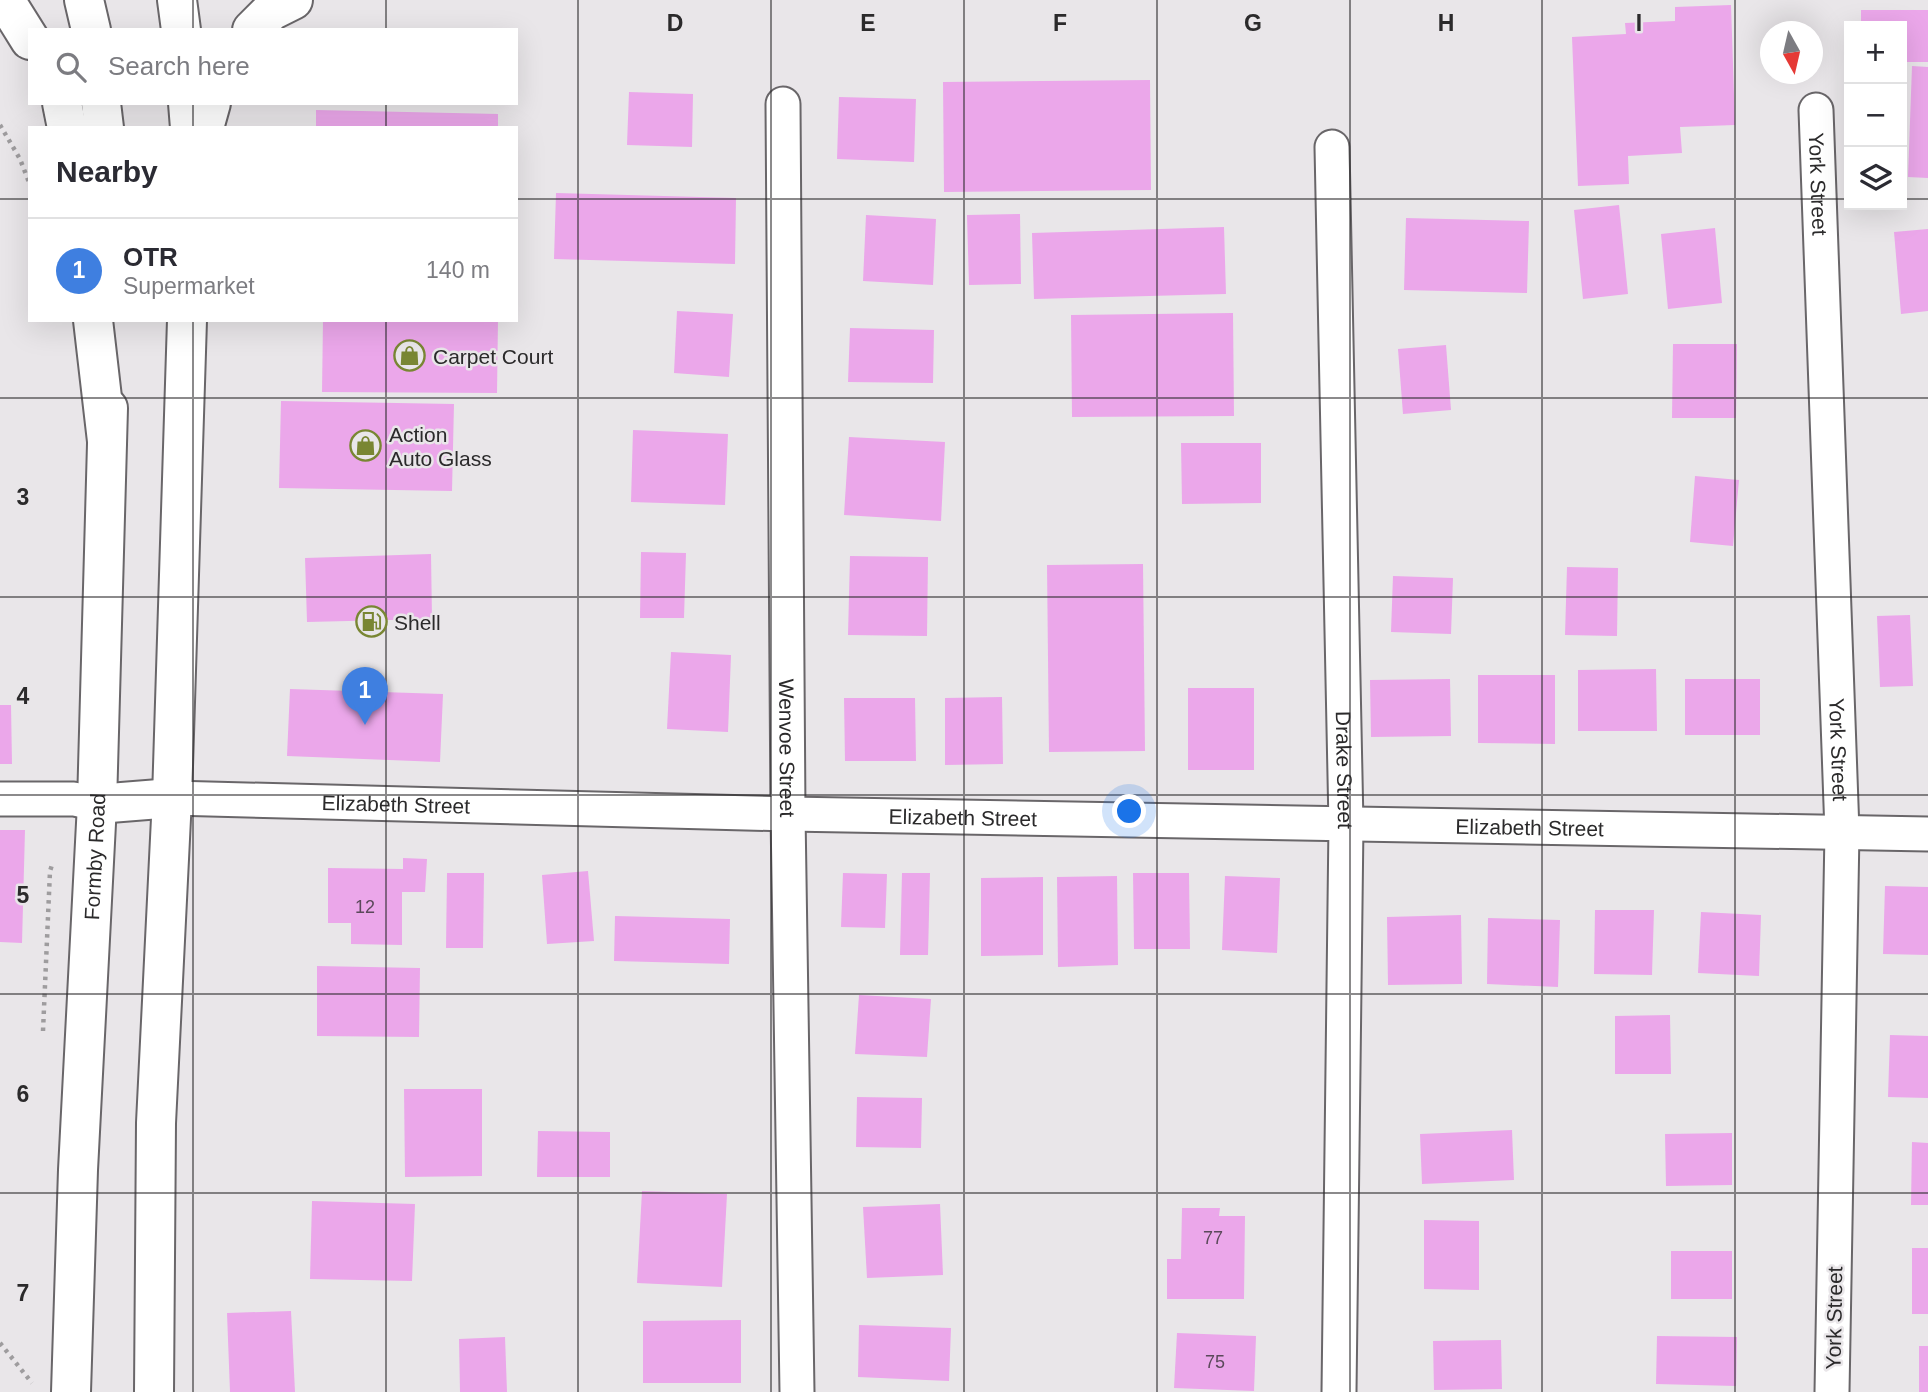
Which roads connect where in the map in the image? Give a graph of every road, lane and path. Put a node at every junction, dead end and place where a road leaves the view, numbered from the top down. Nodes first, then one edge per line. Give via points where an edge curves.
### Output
1 (5, 0) edge
2 (84, 0) edge
3 (177, 0) edge
4 (293, 0) edge
5 (91, 28) edge
6 (181, 28) edge
7 (254, 28) edge
8 (28, 37) edge
9 (783, 104) dead end
10 (62, 105) edge
11 (102, 105) edge
12 (188, 105) edge
13 (210, 105) edge
14 (1816, 110) dead end
15 (0, 125) edge
16 (67, 126) edge
17 (104, 126) edge
18 (190, 126) edge
19 (205, 126) edge
20 (1332, 147) dead end
21 (28, 181) edge
22 (93, 322) edge
23 (111, 322) edge
24 (187, 322) edge
25 (107, 441) junction
26 (172, 798) junction
27 (0, 799) edge
28 (97, 804) junction
29 (788, 814) junction
30 (1346, 824) junction
31 (1842, 831) junction
32 (1928, 834) edge
33 (0, 1343) edge
34 (53, 1389) edge
35 (154, 1392) edge
36 (797, 1392) edge
37 (1339, 1392) edge
38 (1832, 1392) edge

1 - 8 main road
2 - 5 main road
3 - 6 main road
4 - 7 main road via 271,11
9 - 29 street, Wenvoe Street
10 - 16 main road
11 - 17 main road
12 - 18 main road
13 - 19 main road
14 - 31 street, York Street
15 - 21 path
20 - 30 street, Drake Street
22 - 25 main road
23 - 25 main road, Formby Road
24 - 26 main road
25 - 28 main road, Formby Road
26 - 28 main road, Elizabeth Street
26 - 29 street, Elizabeth Street
26 - 35 main road via 156,1123
27 - 28 street, Elizabeth Street via 74,799
28 - 34 main road, Formby Road via 78,1170
29 - 30 street, Elizabeth Street
29 - 36 street, Wenvoe Street
30 - 31 street, Elizabeth Street
30 - 37 street, Drake Street
31 - 32 street, Elizabeth Street
31 - 38 street, York Street
33 - 34 path

